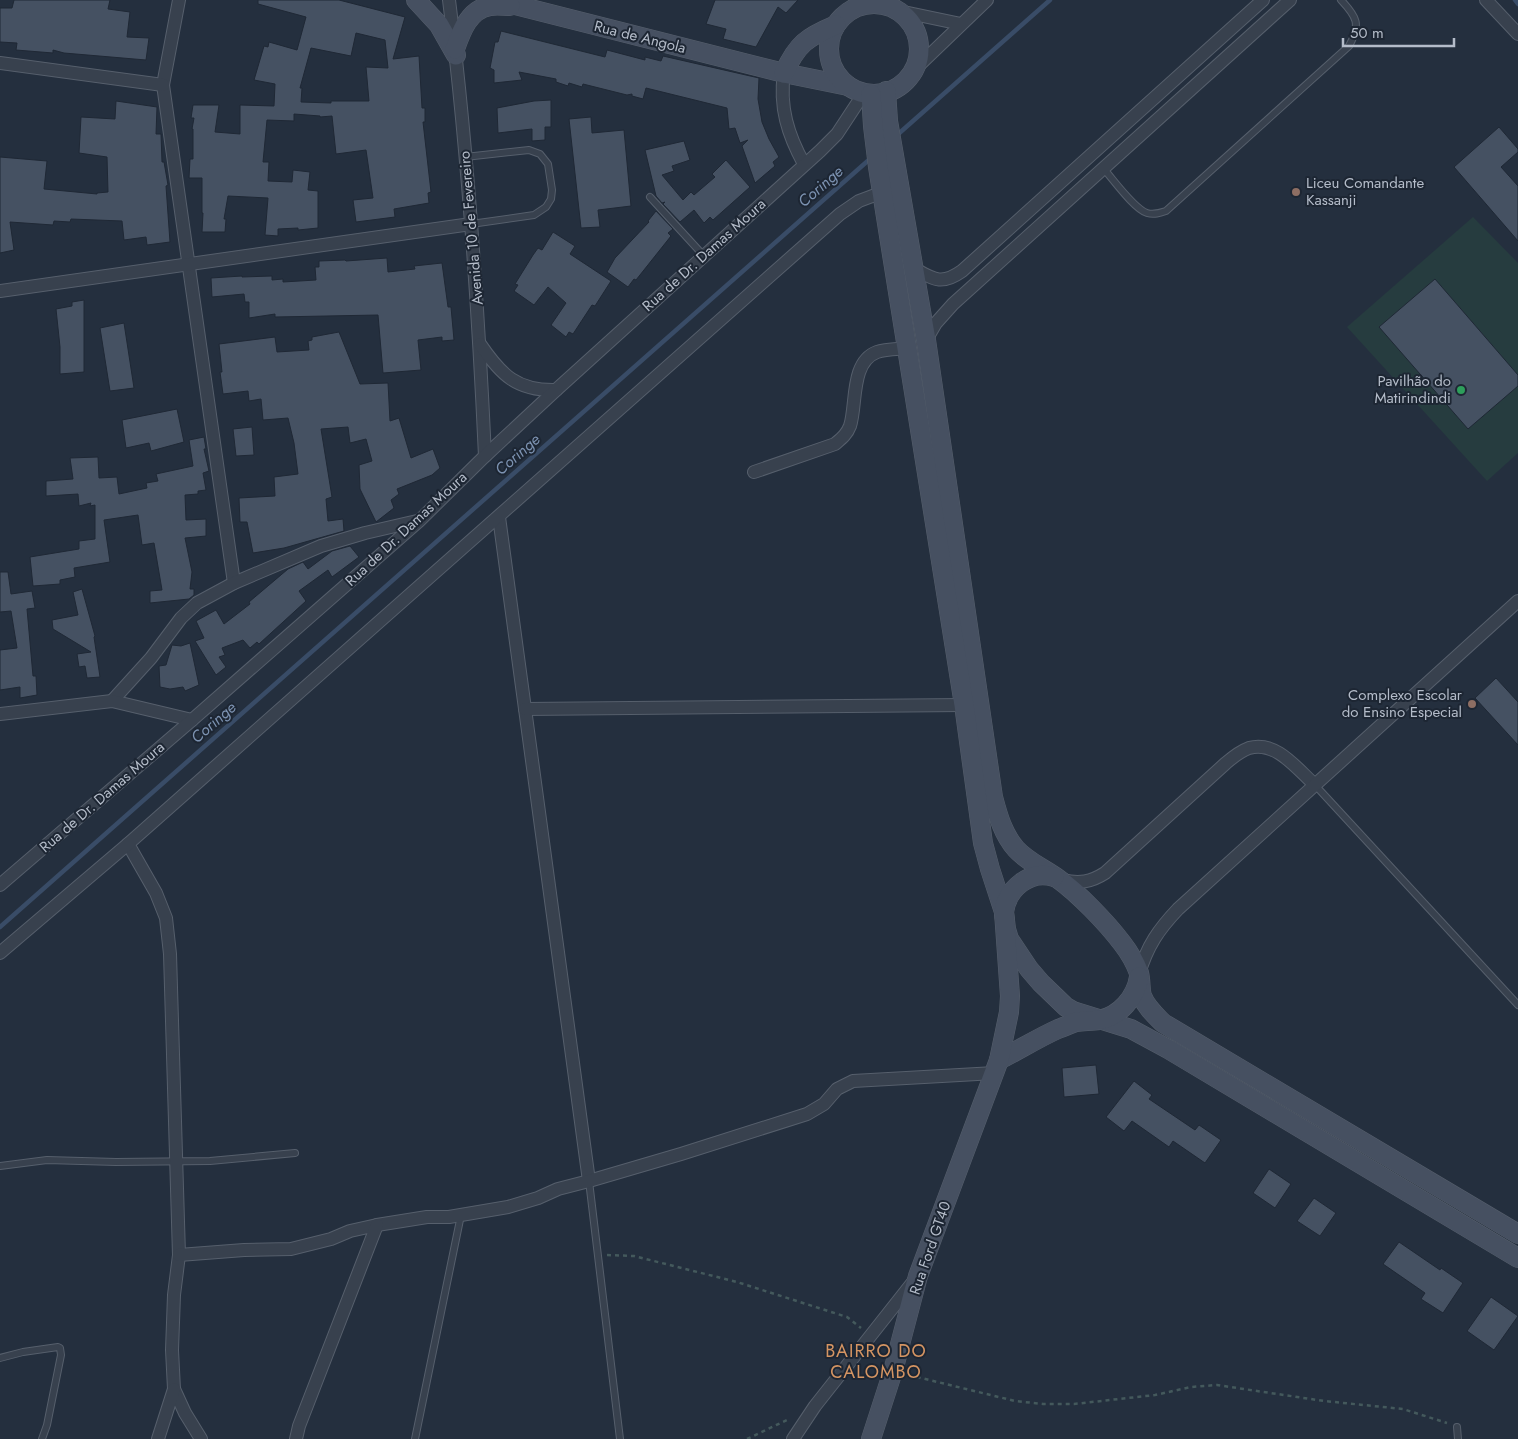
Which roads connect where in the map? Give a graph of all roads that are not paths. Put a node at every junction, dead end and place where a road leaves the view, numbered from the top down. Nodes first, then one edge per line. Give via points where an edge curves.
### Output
1 (179, 0) edge
2 (416, 0) edge
3 (449, 0) edge
4 (987, 0) edge
5 (1263, 0) edge
6 (1290, 0) edge
7 (1341, 0) edge
8 (1486, 0) edge
9 (506, 2) edge
10 (892, 6) edge
11 (843, 14) edge
12 (961, 24) junction
13 (1518, 34) edge
14 (455, 52) junction
15 (0, 63) edge
16 (912, 72) junction
17 (784, 73) junction
18 (163, 85) junction
19 (868, 91) junction
20 (465, 157) junction
21 (886, 162) junction
22 (804, 164) junction
23 (1103, 168) junction
24 (883, 192) junction
25 (650, 197) dead end
26 (471, 224) junction
27 (704, 256) junction
28 (190, 264) junction
29 (913, 268) junction
30 (0, 291) edge
31 (926, 340) junction
32 (480, 344) junction
33 (908, 348) junction
34 (556, 390) junction
35 (485, 456) junction
36 (754, 472) dead end
37 (499, 517) junction
38 (419, 521) junction
39 (234, 583) junction
40 (1518, 601) edge
41 (112, 701) junction
42 (964, 705) junction
43 (524, 709) junction
44 (0, 714) edge
45 (192, 720) junction
46 (1315, 784) junction
47 (128, 844) junction
48 (1058, 878) junction
49 (0, 886) edge
50 (1004, 912) junction
51 (0, 953) edge
52 (1139, 974) junction
53 (1518, 1004) edge
54 (1101, 1019) junction
55 (997, 1066) junction
56 (295, 1153) dead end
57 (176, 1161) junction
58 (0, 1166) edge
59 (589, 1181) junction
60 (461, 1215) junction
61 (377, 1225) junction
62 (1518, 1234) edge
63 (179, 1256) junction
64 (1518, 1258) edge
65 (918, 1276) junction
66 (0, 1358) edge
67 (174, 1390) junction
68 (1457, 1427) road end
69 (42, 1439) edge
70 (158, 1439) edge
71 (201, 1439) edge
72 (296, 1439) edge
73 (415, 1439) edge
74 (620, 1439) edge
75 (793, 1439) edge
76 (871, 1439) edge
77 (1458, 1439) edge

1 - 18 street
2 - 14 street via 440,25
3 - 14 street, Avenida 10 de Fevereiro
4 - 12 street
5 - 29 street via 962,271 943,280
6 - 23 street
7 - 23 lane via 1354,14 1356,24 1356,34 1349,46 1166,210 1156,214 1138,209
8 - 13 street
9 - 14 street, Rua de Angola via 481,9 470,18 464,25
9 - 17 street, Rua de Angola
10 - 11 street via 871,4
10 - 12 street
10 - 16 street via 912,25 916,34 918,53
11 - 17 street via 806,40
11 - 19 street via 831,35 830,58 840,78
12 - 16 street
14 - 20 street, Avenida 10 de Fevereiro
15 - 18 street
16 - 19 street via 902,82
17 - 19 street, Rua de Angola
17 - 22 street via 782,100 786,121 790,138
18 - 28 street
19 - 21 street via 880,123
19 - 22 street, Rua de Dr. Damas Moura via 837,134
20 - 26 street, Avenida 10 de Fevereiro
20 - 26 lane via 534,151 548,164 552,190 546,207 534,215
21 - 24 street
21 - 29 street
22 - 27 street, Rua de Dr. Damas Moura
23 - 31 street via 953,304
24 - 33 street
24 - 37 street via 859,200 840,214
25 - 27 lane
26 - 28 street
26 - 32 street, Avenida 10 de Fevereiro
27 - 34 street, Rua de Dr. Damas Moura
28 - 30 street
28 - 39 street
29 - 31 street
31 - 48 street via 992,797 1000,823 1017,849 1029,861
32 - 34 street via 497,367 516,382 542,391
32 - 35 street, Avenida 10 de Fevereiro
33 - 36 street via 876,352 867,359 856,384 850,425 846,435 836,444
33 - 42 street
34 - 35 street, Rua de Dr. Damas Moura
35 - 38 street, Rua de Dr. Damas Moura
37 - 43 street
37 - 47 street
38 - 39 street via 321,546
38 - 45 street, Rua de Dr. Damas Moura
39 - 41 street via 197,603 180,618 151,658
40 - 46 street
41 - 44 street
41 - 45 street
42 - 43 street
42 - 50 street via 983,843
43 - 59 street
45 - 49 street, Rua de Dr. Damas Moura
46 - 48 street via 1273,749 1249,748 1226,763 1105,873 1078,883
46 - 52 street via 1168,920 1150,944
46 - 53 lane
47 - 51 street
47 - 57 street via 156,893 166,918 170,954
48 - 50 street via 1041,875 1024,880 1009,896
48 - 52 street via 1113,931
50 - 54 street via 1009,939 1028,969 1066,1007
50 - 55 street, Rua Ford GT40 via 1010,996
52 - 54 street via 1127,1003 1114,1014
52 - 62 street via 1142,996 1163,1023
54 - 55 street via 1077,1022 1044,1035
54 - 64 street via 1131,1029 1168,1049
55 - 59 street via 853,1081 807,1114
55 - 65 street, Rua Ford GT40
56 - 57 lane via 210,1162
57 - 58 lane via 47,1160
57 - 63 street
59 - 60 street via 508,1207
59 - 74 lane
60 - 61 street
60 - 73 lane
61 - 63 street via 291,1249
61 - 72 street via 298,1426
63 - 67 street via 174,1296
65 - 75 street via 815,1406
65 - 76 street, Rua Ford GT40
66 - 69 lane via 60,1348
67 - 70 street
67 - 71 street
68 - 77 lane

